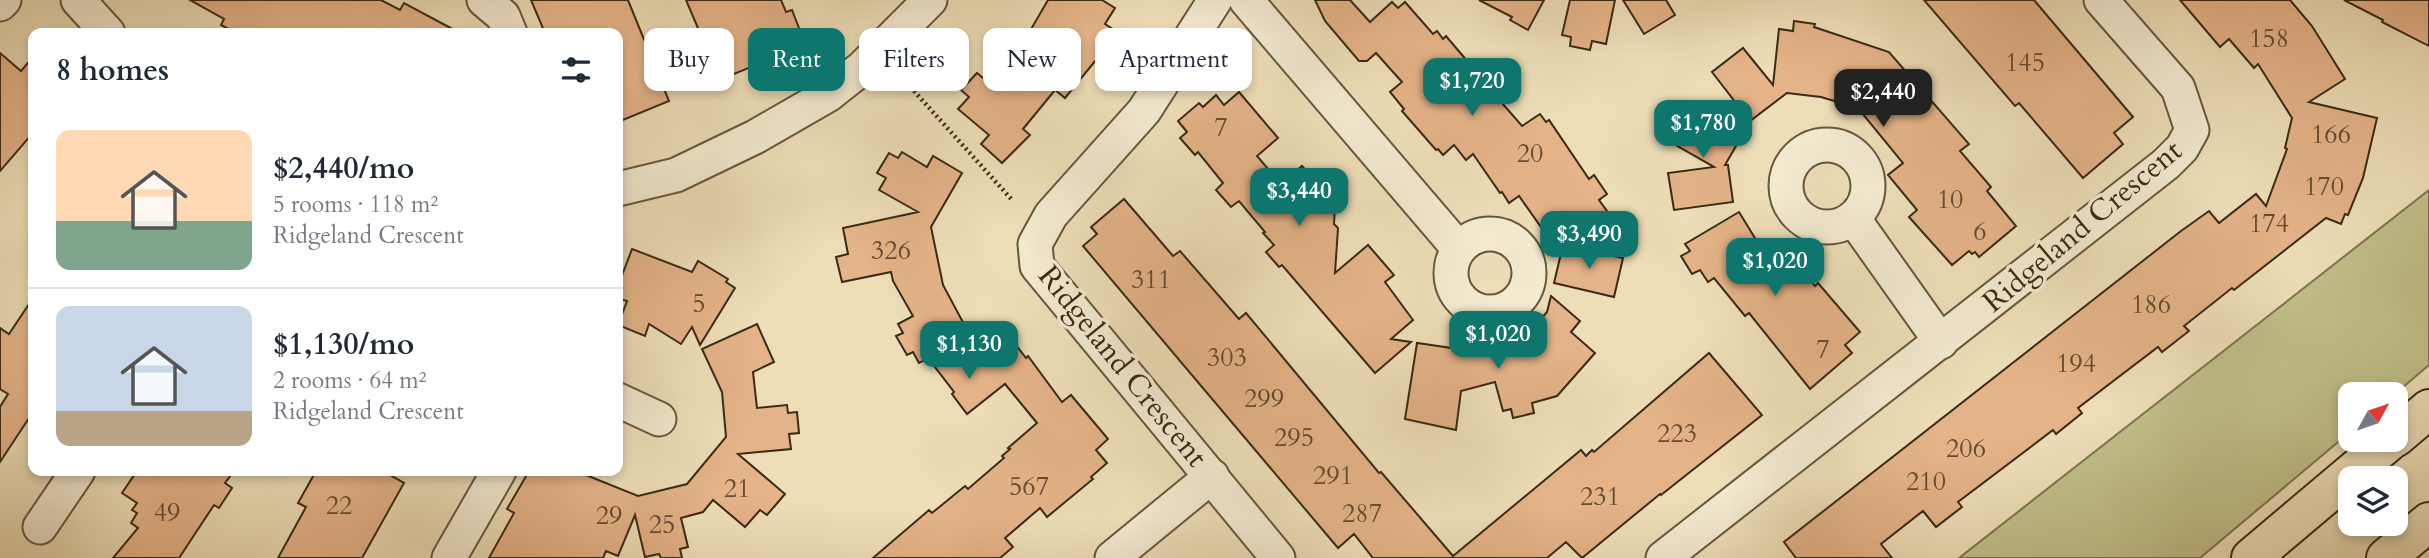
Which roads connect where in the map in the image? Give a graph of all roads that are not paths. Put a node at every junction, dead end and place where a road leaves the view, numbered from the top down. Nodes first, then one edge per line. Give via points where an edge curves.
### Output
1 (4, 0) edge
2 (78, 0) edge
3 (484, 0) edge
4 (930, 0) edge
5 (1215, 0) edge
6 (1247, 0) edge
7 (2101, 0) edge
8 (0, 4) edge
9 (103, 28) edge
10 (508, 28) edge
11 (623, 188) edge
12 (1853, 218) dead end
13 (1459, 249) dead end
14 (1941, 342) junction
15 (623, 402) edge
16 (2429, 409) edge
17 (659, 419) dead end
18 (2408, 426) edge
19 (2377, 452) edge
20 (75, 476) edge
21 (496, 476) edge
22 (1212, 476) junction
23 (2429, 522) edge
24 (40, 527) dead end
25 (449, 558) edge
26 (1112, 558) edge
27 (1278, 558) edge
28 (1663, 558) edge
29 (2251, 558) edge
30 (2386, 558) edge

1 - 8 street
2 - 9 street
3 - 10 street via 503,16
4 - 11 street via 828,95 676,175
5 - 22 street, Ridgeland Crescent via 1144,111 1051,215 1035,244 1038,266
6 - 13 street
7 - 14 street, Ridgeland Crescent via 2178,88 2192,130 2165,164
12 - 14 street
14 - 28 street, Ridgeland Crescent
15 - 17 street
16 - 18 main road
19 - 29 main road
20 - 24 street
21 - 25 street
22 - 26 street
22 - 27 street, Ridgeland Crescent
23 - 30 main road

